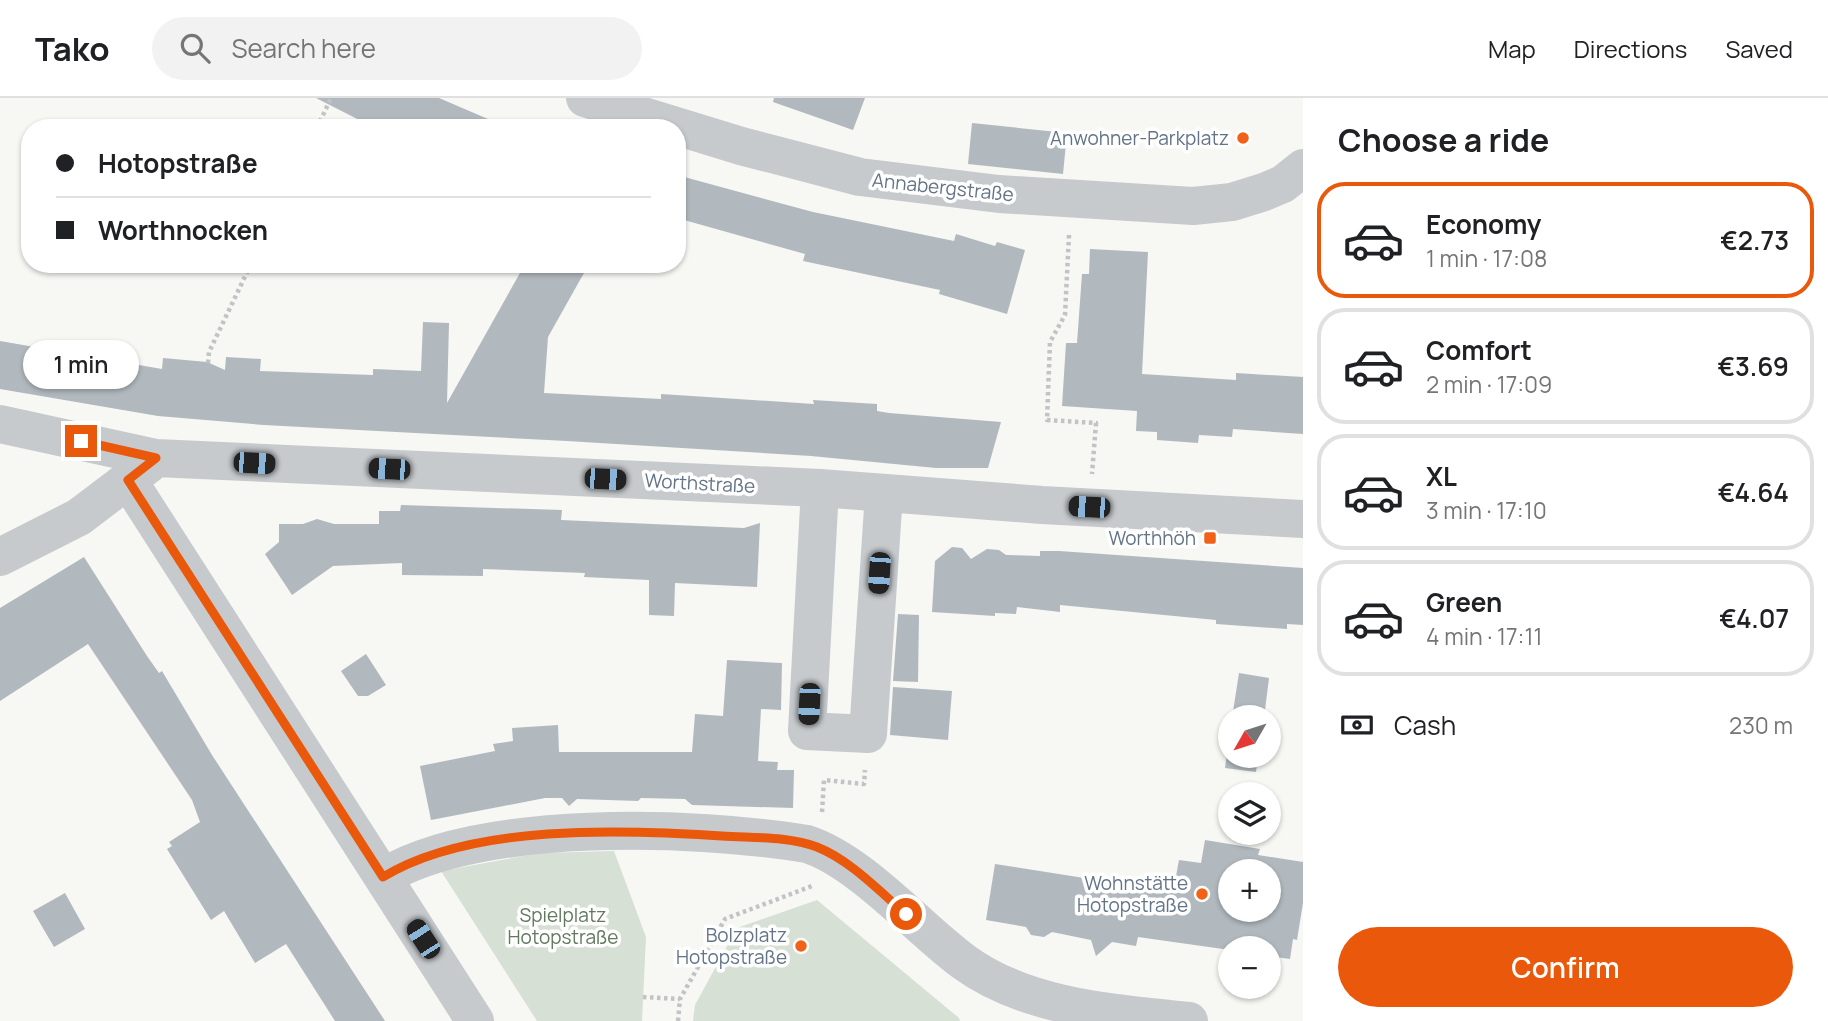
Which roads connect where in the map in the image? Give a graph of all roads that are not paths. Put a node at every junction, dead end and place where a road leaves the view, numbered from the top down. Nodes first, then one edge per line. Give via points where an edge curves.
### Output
1 (585, 98) edge
2 (653, 119) edge
3 (686, 129) edge
4 (1303, 168) edge
5 (0, 424) edge
6 (142, 469) junction
7 (820, 488) junction
8 (884, 493) junction
9 (1303, 519) edge
10 (0, 557) edge
11 (383, 877) junction
12 (475, 1021) edge
13 (1189, 1021) edge

1 - 2 street, Annabergstraße
3 - 4 street, Annabergstraße via 860,177 999,194 1193,206 1232,202 1264,192
5 - 6 street, Worthstraße
6 - 7 street, Worthstraße
6 - 10 street via 79,517
6 - 11 street
7 - 8 street, Worthstraße
7 - 8 street via 807,731 868,734
8 - 9 street, Worthstraße
11 - 12 street
11 - 13 street via 430,855 546,834 704,835 785,841 821,865 869,882 966,963 1004,986 1106,1012

